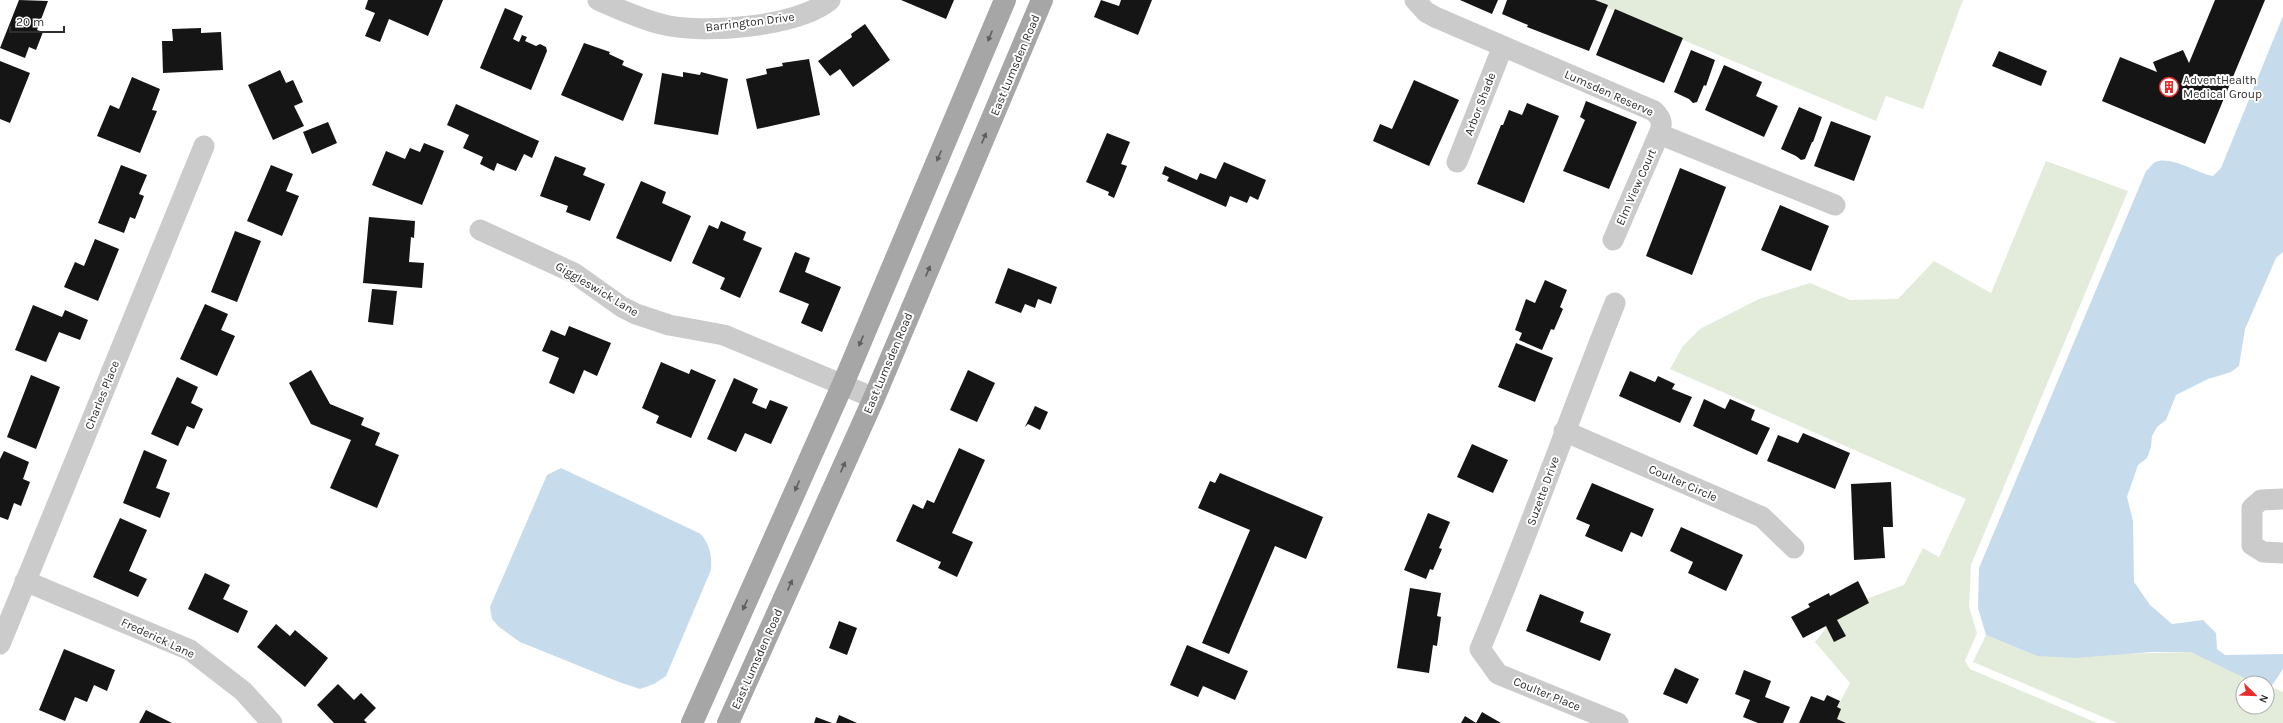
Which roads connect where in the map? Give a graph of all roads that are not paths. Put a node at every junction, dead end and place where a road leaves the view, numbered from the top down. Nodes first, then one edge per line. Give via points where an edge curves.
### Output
1 (598, 0) edge
2 (830, 0) edge
3 (1005, 0) edge
4 (1042, 0) edge
5 (1415, 0) edge
6 (1503, 46) junction
7 (1659, 134) junction
8 (204, 146) dead end
9 (1458, 162) dead end
10 (1835, 205) dead end
11 (480, 230) dead end
12 (1613, 240) dead end
13 (1615, 303) dead end
14 (843, 384) junction
15 (874, 398) junction
16 (1564, 431) junction
17 (2283, 498) edge
18 (1794, 548) dead end
19 (2283, 553) edge
20 (25, 580) junction
21 (0, 644) edge
22 (1498, 674) joint
23 (272, 723) edge
24 (692, 723) edge
25 (728, 723) edge
26 (1618, 723) edge

1 - 2 street, Barrington Drive via 662,24 708,29 799,17 820,8
3 -> 14 main road
15 -> 4 main road, East Lumsden Road
5 - 6 street, Lumsden Reserve via 1426,12
6 - 7 street, Lumsden Reserve via 1654,111 1661,121
6 - 9 street, Arbor Shade
7 - 10 street, Lumsden Reserve
7 - 12 street, Elm View Court
8 - 20 street, Charles Place
11 - 14 street, Giggleswick Lane via 574,273 622,307 653,321 724,335
13 - 16 street, Suzette Drive
14 - 15 street, Giggleswick Lane
14 -> 24 main road
25 -> 15 main road, East Lumsden Road
16 - 18 street, Coulter Circle via 1762,517
16 - 22 street, Suzette Drive via 1518,561 1480,649
17 - 19 street via 2261,500 2252,508 2252,545 2263,552
20 - 21 street, Charles Place
20 - 23 street, Frederick Lane via 190,650 243,691
22 - 26 street, Coulter Place

